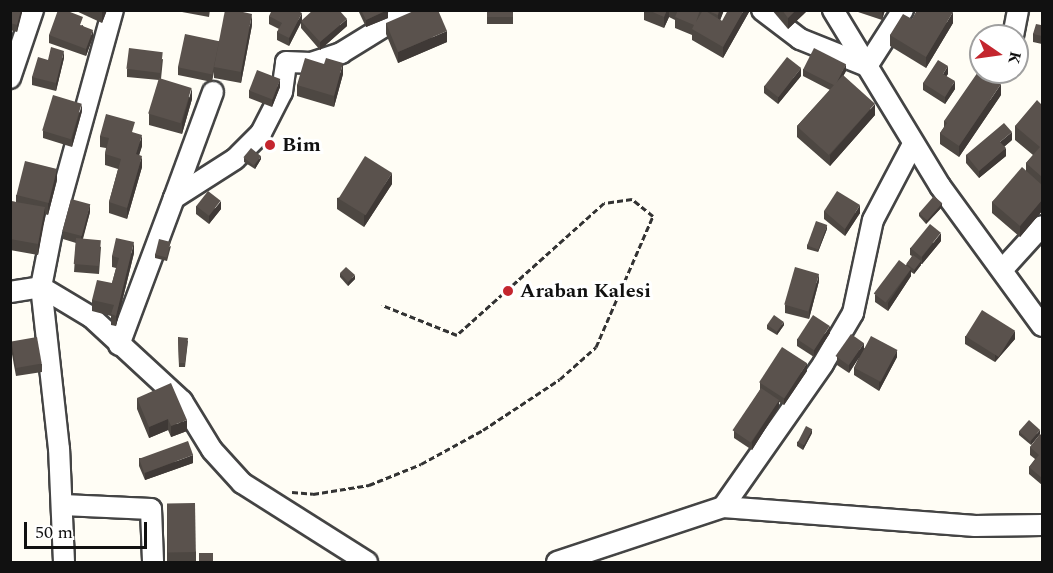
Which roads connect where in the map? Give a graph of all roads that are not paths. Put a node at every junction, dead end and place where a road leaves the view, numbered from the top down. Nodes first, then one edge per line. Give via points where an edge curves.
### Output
1 (33, 10) edge
2 (113, 10) edge
3 (411, 10) edge
4 (762, 10) edge
5 (832, 10) edge
6 (903, 10) edge
7 (867, 66) junction
8 (10, 78) edge
9 (213, 92) dead end
10 (913, 144) junction
11 (174, 198) junction
12 (1042, 225) edge
13 (1002, 270) junction
14 (41, 287) junction
15 (10, 292) edge
16 (1042, 326) edge
17 (119, 345) junction
18 (63, 506) junction
19 (723, 507) junction
20 (1042, 525) edge
21 (64, 562) edge
22 (153, 562) edge
23 (366, 562) edge
24 (557, 562) edge

1 - 8 street
2 - 14 street via 52,231
3 - 11 street via 341,53 311,63 286,62 282,92 261,133 235,159
4 - 7 street via 800,39
5 - 7 street
6 - 7 street
7 - 10 street
9 - 11 street
10 - 13 street
10 - 19 street via 873,220 853,313 823,364
11 - 17 street
12 - 13 street
13 - 16 street
14 - 15 street
14 - 17 street via 91,317
14 - 18 street
17 - 23 street via 182,401 212,450 242,483
18 - 21 street
18 - 22 street via 151,509
19 - 20 street via 975,526
19 - 24 street

